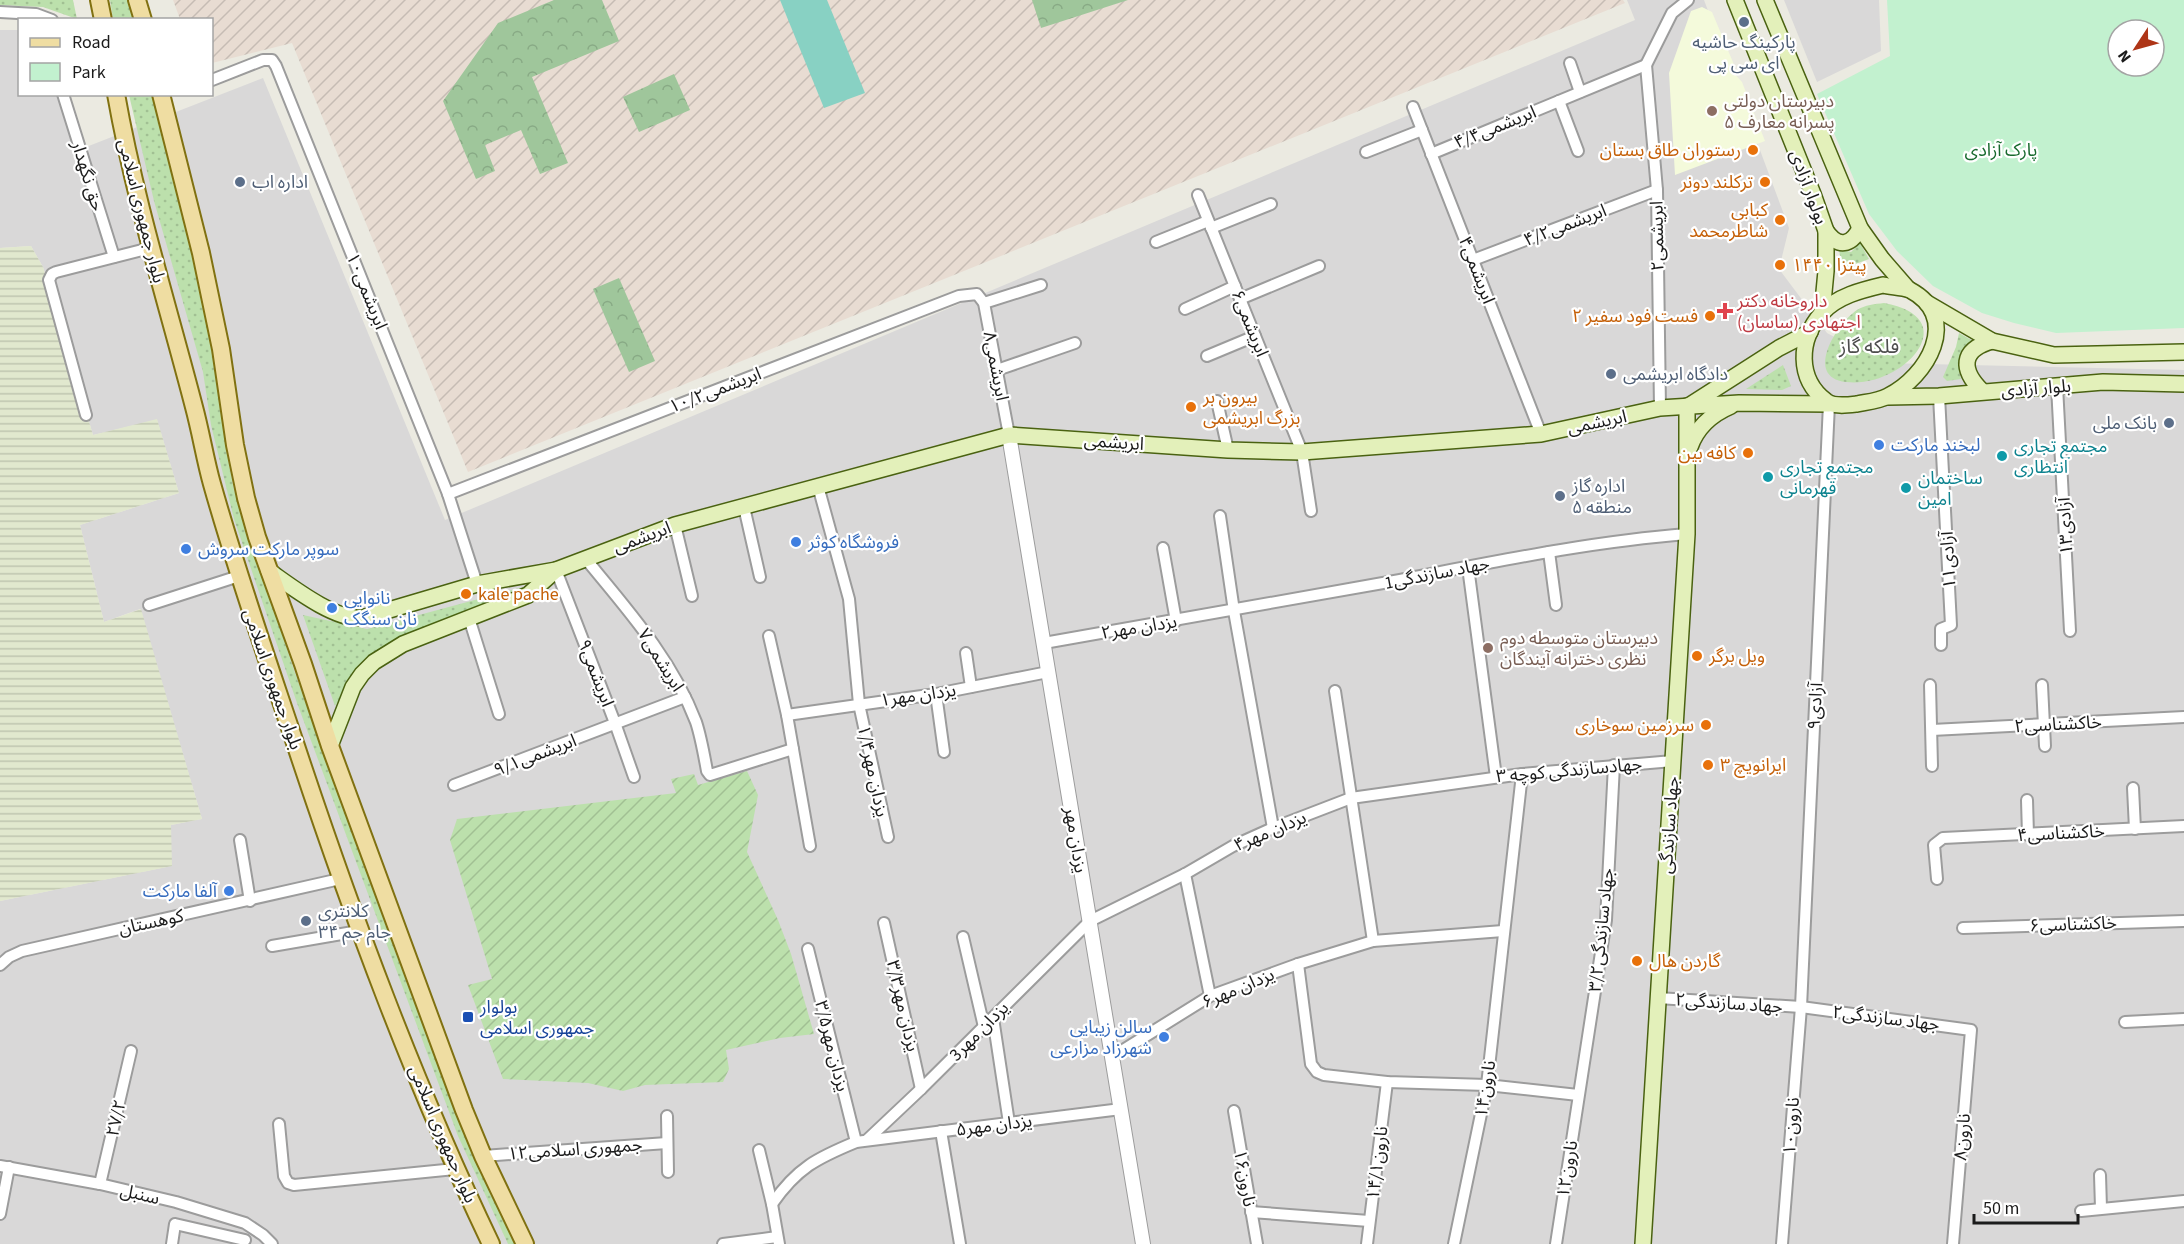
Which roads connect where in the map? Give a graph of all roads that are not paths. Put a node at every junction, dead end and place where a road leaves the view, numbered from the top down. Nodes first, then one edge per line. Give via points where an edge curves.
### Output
1 (99, 0) edge
2 (137, 0) edge
3 (1688, 0) edge
4 (1735, 0) edge
5 (1765, 0) edge
6 (0, 12) edge
7 (47, 18) edge
8 (103, 18) edge
9 (142, 18) edge
10 (1570, 63) dead end
11 (1646, 65) junction
12 (213, 80) edge
13 (1580, 92) junction
14 (64, 96) edge
15 (116, 96) edge
16 (161, 96) edge
17 (1559, 101) junction
18 (1413, 107) dead end
19 (1422, 130) junction
20 (1578, 151) dead end
21 (1366, 152) dead end
22 (1431, 154) junction
23 (1657, 190) junction
24 (1198, 195) dead end
25 (1271, 204) dead end
26 (1210, 224) junction
27 (1860, 228) junction
28 (1826, 231) junction
29 (1156, 242) dead end
30 (150, 248) junction
31 (114, 257) junction
32 (1473, 260) junction
33 (1319, 266) dead end
34 (1041, 285) dead end
35 (1234, 286) junction
36 (1908, 289) junction
37 (1240, 299) junction
38 (982, 300) junction
39 (1927, 303) junction
40 (1185, 309) dead end
41 (1822, 313) junction
42 (1810, 332) junction
43 (1255, 336) junction
44 (1992, 341) junction
45 (1076, 343) dead end
46 (2184, 352) edge
47 (1207, 356) dead end
48 (997, 370) junction
49 (2184, 384) edge
50 (2057, 386) junction
51 (1982, 391) junction
52 (1939, 396) junction
53 (1887, 397) junction
54 (1217, 401) dead end
55 (1739, 403) junction
56 (1829, 404) junction
57 (1687, 406) junction
58 (1660, 408) junction
59 (86, 415) dead end
60 (1541, 434) junction
61 (1009, 435) junction
62 (1228, 450) junction
63 (1302, 452) junction
64 (1688, 453) junction
65 (818, 486) junction
66 (448, 494) junction
67 (744, 507) junction
68 (1311, 511) dead end
69 (1220, 516) dead end
70 (675, 525) junction
71 (1687, 534) junction
72 (1163, 548) dead end
73 (1549, 552) junction
74 (585, 558) junction
75 (1468, 567) junction
76 (556, 570) junction
77 (269, 571) junction
78 (239, 576) junction
79 (760, 577) dead end
80 (477, 584) junction
81 (692, 596) dead end
82 (149, 605) dead end
83 (1557, 605) dead end
84 (1234, 611) junction
85 (469, 618) junction
86 (1176, 621) junction
87 (2070, 631) dead end
88 (769, 636) dead end
89 (1044, 643) junction
90 (1941, 645) dead end
91 (966, 652) dead end
92 (1048, 672) junction
93 (1930, 685) dead end
94 (2042, 686) dead end
95 (971, 687) junction
96 (1335, 691) dead end
97 (936, 694) junction
98 (685, 698) junction
99 (859, 704) junction
100 (499, 714) dead end
101 (787, 715) junction
102 (2184, 717) edge
103 (615, 723) junction
104 (2044, 724) junction
105 (1932, 730) junction
106 (330, 746) junction
107 (2045, 746) dead end
108 (793, 749) junction
109 (944, 752) dead end
110 (1673, 761) junction
111 (1614, 765) junction
112 (1932, 766) dead end
113 (1522, 774) junction
114 (634, 777) dead end
115 (1496, 777) junction
116 (1464, 782) joint
117 (454, 785) dead end
118 (2133, 788) dead end
119 (1351, 798) junction
120 (2027, 800) dead end
121 (2184, 826) edge
122 (1273, 828) junction
123 (2135, 829) junction
124 (2028, 835) junction
125 (888, 837) dead end
126 (240, 840) dead end
127 (810, 846) dead end
128 (1185, 874) junction
129 (340, 879) junction
130 (1938, 879) dead end
131 (250, 901) junction
132 (1090, 921) junction
133 (2184, 921) edge
134 (884, 923) dead end
135 (1963, 928) dead end
136 (359, 931) junction
137 (1503, 931) junction
138 (963, 937) dead end
139 (1373, 941) junction
140 (272, 946) dead end
141 (808, 949) dead end
142 (1298, 964) junction
143 (0, 965) edge
144 (1210, 996) junction
145 (1658, 998) junction
146 (1801, 1007) junction
147 (993, 1018) junction
148 (2184, 1019) edge
149 (2125, 1022) dead end
150 (984, 1027) junction
151 (1971, 1030) joint
152 (131, 1051) dead end
153 (1112, 1057) junction
154 (1387, 1082) junction
155 (1487, 1085) junction
156 (921, 1089) junction
157 (1578, 1095) junction
158 (1120, 1109) junction
159 (1234, 1111) dead end
160 (667, 1116) dead end
161 (1009, 1123) junction
162 (279, 1124) dead end
163 (941, 1131) junction
164 (867, 1140) junction
165 (856, 1142) junction
166 (668, 1143) junction
167 (759, 1150) dead end
168 (483, 1155) junction
169 (4, 1167) edge
170 (456, 1169) junction
171 (668, 1172) dead end
172 (2100, 1176) dead end
173 (100, 1184) junction
174 (2184, 1201) edge
175 (772, 1203) junction
176 (2101, 1208) junction
177 (2081, 1211) dead end
178 (1251, 1212) junction
179 (0, 1214) edge
180 (1369, 1221) junction
181 (244, 1223) junction
182 (778, 1241) edge
183 (245, 1242) edge
184 (172, 1244) edge
185 (272, 1244) edge
186 (491, 1244) edge
187 (525, 1244) edge
188 (723, 1244) edge
189 (960, 1244) edge
190 (1143, 1244) edge
191 (1257, 1244) edge
192 (1367, 1244) edge
193 (1454, 1244) edge
194 (1556, 1244) edge
195 (1643, 1244) edge
196 (1782, 1244) edge
197 (1953, 1244) edge

1 - 8 main road
2 - 9 main road
3 - 11 street via 1672,13
4 - 28 main road, بولوار آزادی
5 - 27 main road, بولوار آزادی
6 - 7 street
10 - 13 street
11 - 13 street, ابریشمی۴/۴
11 - 23 street, ابریشمی۲
12 - 66 street, ابریشمی۱۰ via 263,60 272,60 276,66
13 - 17 street, ابریشمی۴/۴
14 - 31 street, حق نگهدار
15 - 30 main road, بلوار جمهوری اسلامی
16 - 77 main road, بلوار جمهوری اسلامی via 221,349 246,498
17 - 20 street
17 - 22 street, ابریشمی۴/۴
18 - 19 street, ابریشمی۴
19 - 21 street
19 - 22 street, ابریشمی۴
22 - 32 street, ابریشمی۴
23 - 32 street, ابریشمی۴/۲
23 - 58 street, ابریشمی۲
24 - 26 street, ابریشمی۶
25 - 26 street
26 - 29 street
26 - 35 street, ابریشمی۶
27 - 28 main road via 1855,238 1844,243 1833,241
27 - 36 main road, بولوار آزادی
28 - 41 main road, بولوار آزادی
30 - 31 street
30 - 78 main road, بلوار جمهوری اسلامی
31 - 59 street via 56,272 50,280
32 - 60 street, ابریشمی۴
33 - 37 street
34 - 38 street, ۱۰/۲ابریشمی
35 - 37 street, ابریشمی۶
35 - 40 street
36 - 39 main road
36 - 41 main road via 1883,285 1867,289 1839,300
37 - 43 street, ابریشمی۶
38 - 48 street, ابریشمی۸
38 - 66 street, ۱۰/۲ابریشمی via 972,293 959,296
39 - 44 main road, بلوار آزادی
39 - 53 main road via 1936,326 1936,339 1921,370
41 - 42 main road
42 - 56 main road via 1803,362 1807,380
42 - 57 main road
43 - 47 street
43 - 63 street, ابریشمی۶
44 - 46 main road, بلوار آزادی via 2054,355
44 - 51 main road via 1975,349 1966,366 1972,381
45 - 48 street
48 - 61 street, ابریشمی۸
49 - 50 main road, بلوار آزادی via 2103,382
50 - 51 main road, بلوار آزادی
50 - 87 street, آزادی۱۳
51 - 52 main road, بلوار آزادی
52 - 53 main road, بلوار آزادی
52 - 90 street, آزادی۱۱ via 1951,625 1941,629
53 - 56 main road via 1849,405
54 - 62 street
55 - 56 main road, ابریشمی
55 - 57 main road, ابریشمی
55 - 64 main road via 1709,419 1693,438
56 - 146 street, آزادی۹
57 - 58 main road, ابریشمی
57 - 64 main road, جهاد سازندگی
58 - 60 main road, ابریشمی
60 - 63 main road, ابریشمی
61 - 62 main road, ابریشمی
61 - 65 main road, ابریشمی
61 - 89 street, یزدان مهر
62 - 63 main road, ابریشمی
63 - 68 street, ابریشمی۶
64 - 71 main road, جهاد سازندگی
65 - 67 main road, ابریشمی
65 - 99 street, ۱/۴یزدان مهر via 849,599
66 - 80 street, ابریشمی۱۰
67 - 70 main road, ابریشمی
67 - 79 street
69 - 84 street
70 - 74 main road, ابریشمی
70 - 81 street
71 - 73 street, 1جهاد سازندگی
71 - 110 main road, جهاد سازندگی
72 - 86 street
73 - 75 street, 1جهاد سازندگی
73 - 83 street
74 - 76 main road, ابریشمی
74 - 98 street, ابریشمی۷ via 653,641
75 - 84 street, 1جهاد سازندگی
75 - 115 street
76 - 80 main road
76 - 85 main road via 528,595
76 - 103 street, ابریشمی۹
77 - 80 main road via 321,604 357,618
77 - 106 main road, بلوار جمهوری اسلامی
78 - 82 street
78 - 129 main road, بلوار جمهوری اسلامی
84 - 86 street, یزدان مهر۲
84 - 122 street
85 - 100 street
85 - 106 main road via 403,645 374,662 353,687
86 - 89 street, یزدان مهر۲
88 - 101 street
89 - 92 street, یزدان مهر
91 - 95 street
92 - 95 street, یزدان مهر۱
92 - 132 street, یزدان مهر
93 - 105 street
94 - 104 street
95 - 97 street, یزدان مهر۱
96 - 119 street
97 - 99 street, یزدان مهر۱
97 - 109 street
98 - 103 street, ۹/۱ابریشمی
98 - 108 street, ابریشمی۷ via 710,775
99 - 101 street, یزدان مهر۱
99 - 125 street, ۱/۴یزدان مهر
101 - 108 street
102 - 104 street, خاکشناسی۲
103 - 114 street, ابریشمی۹
103 - 117 street, ۹/۱ابریشمی
104 - 105 street, خاکشناسی۲
104 - 107 street
105 - 112 street
106 - 168 main road, بلوار جمهوری اسلامی
108 - 127 street
110 - 111 street, جهادسازندگی کوچه ۳
110 - 145 main road, جهاد سازندگی
111 - 113 street, جهادسازندگی کوچه ۳
111 - 157 street, ۳/۲جهاد سازندگی via 1606,920
113 - 115 street, جهادسازندگی کوچه ۳
113 - 137 street, نارون۱۴
115 - 116 street, جهادسازندگی کوچه ۳
116 - 119 street, یزدان مهر۴
118 - 123 street
119 - 122 street, یزدان مهر۴
119 - 139 street
120 - 124 street
121 - 123 street, خاکشناسی۴
122 - 128 street, یزدان مهر۴
123 - 124 street, خاکشناسی۴
124 - 130 street, خاکشناسی۴ via 1943,838 1934,845
126 - 131 street
128 - 132 street, یزدان مهر۴
128 - 144 street
129 - 131 street, کوهستان
129 - 136 main road, بلوار جمهوری اسلامی
131 - 143 street, کوهستان via 22,951
132 - 147 street, 3یزدان مهر
132 - 153 street, یزدان مهر
133 - 135 street, خاکشناسی۶
134 - 156 street, ۳/۳یزدان مهر
136 - 140 street
136 - 170 main road, بلوار جمهوری اسلامی
137 - 139 street, یزدان مهر۶
137 - 155 street, نارون۱۴
138 - 150 street
139 - 142 street, یزدان مهر۶
141 - 165 street, ۳/۵یزدان مهر
142 - 144 street, یزدان مهر۶
142 - 154 street via 1311,1064 1317,1072
144 - 153 street, یزدان مهر۶
145 - 146 street, جهاد سازندگی۲
145 - 195 main road, جهاد سازندگی
146 - 151 street, ۲جهاد سازندگی
146 - 196 street, نارون۱۰
147 - 150 street, 3یزدان مهر
147 - 161 street
148 - 149 street
150 - 156 street, 3یزدان مهر
151 - 197 street, نارون۸
152 - 173 street, ۲۷/۲
153 - 158 street, یزدان مهر
154 - 155 street
154 - 180 street, ۱۴/۱نارون
155 - 157 street
155 - 193 street, نارون۱۴
156 - 164 street, 3یزدان مهر
157 - 194 street, نارون۱۲
158 - 161 street, یزدان مهر۵
158 - 190 street, یزدان مهر
159 - 178 street, نارون۱۶
160 - 166 street
161 - 163 street, یزدان مهر۵
162 - 170 street via 284,1176 294,1185
163 - 164 street, یزدان مهر۵
163 - 189 street
164 - 165 street, یزدان مهر۵
165 - 175 street, یزدان مهر۵ via 823,1155 799,1171
166 - 168 street, جمهوری اسلامی۱۲
166 - 171 street
167 - 175 street
168 - 187 main road, بلوار جمهوری اسلامی
169 - 173 street, سنبل
169 - 179 street
170 - 186 main road, بلوار جمهوری اسلامی
172 - 176 street
173 - 181 street, سنبل
174 - 176 street
175 - 182 street
176 - 177 street
178 - 180 street
178 - 191 street, نارون۱۶
180 - 192 street, ۱۴/۱نارون
181 - 183 street
181 - 185 street, سنبل
182 - 188 street
183 - 184 street via 175,1224

